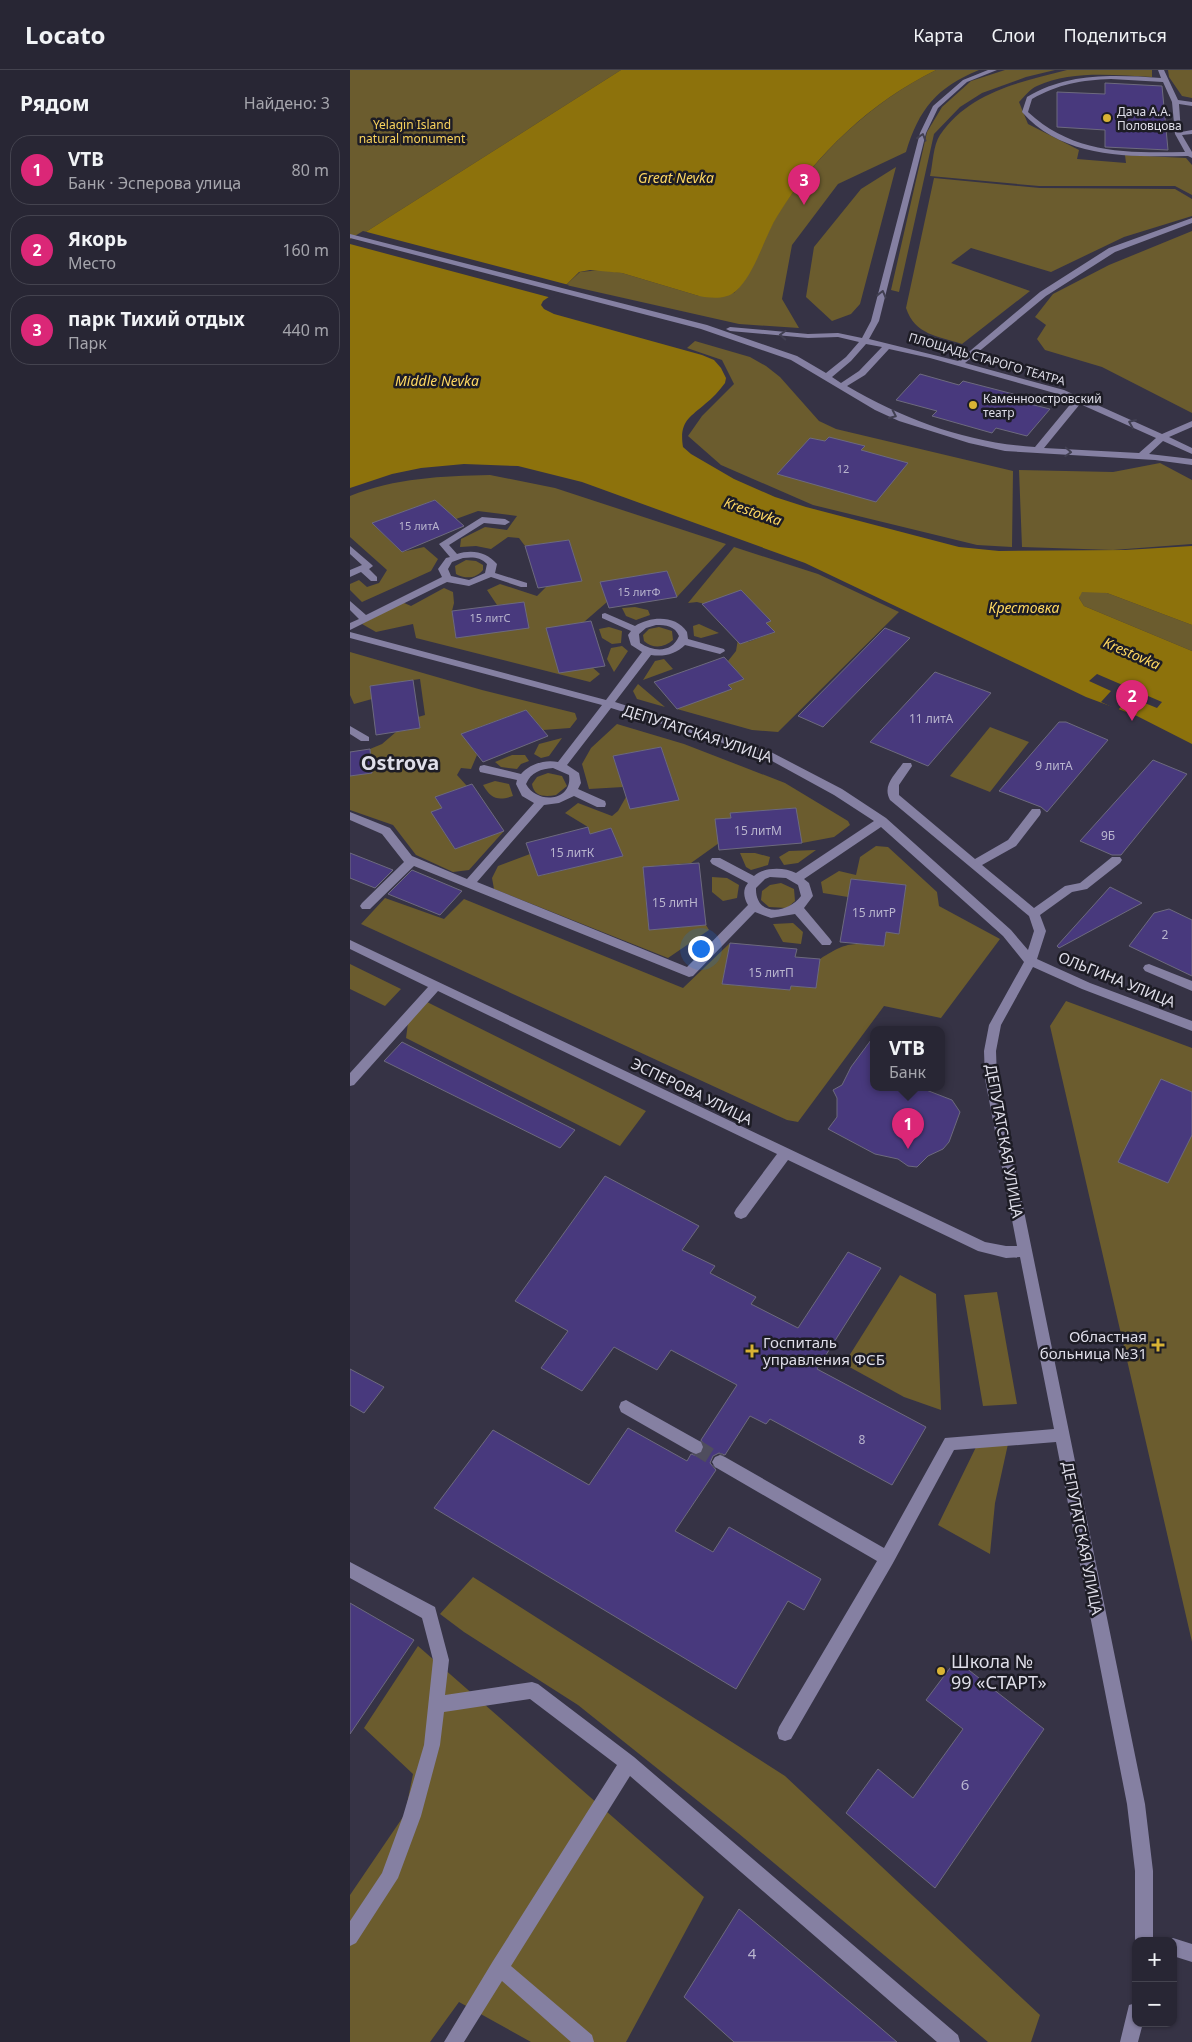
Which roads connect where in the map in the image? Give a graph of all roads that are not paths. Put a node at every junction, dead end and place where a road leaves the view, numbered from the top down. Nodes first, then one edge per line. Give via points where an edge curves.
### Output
1 (994, 70) edge
2 (1160, 70) edge
3 (1164, 80) junction
4 (1175, 102) junction
5 (1192, 104) edge
6 (1192, 132) edge
7 (1178, 134) junction
8 (1191, 155) edge
9 (1192, 220) edge
10 (350, 236) edge
11 (704, 327) junction
12 (808, 336) junction
13 (866, 340) junction
14 (888, 345) junction
15 (794, 358) junction
16 (960, 363) junction
17 (826, 377) junction
18 (842, 386) junction
19 (1078, 400) junction
20 (1192, 424) edge
21 (1163, 437) junction
22 (1037, 451) junction
23 (1192, 451) edge
24 (1141, 456) junction
25 (1192, 462) edge
26 (505, 522) dead end
27 (350, 549) edge
28 (455, 557) junction
29 (362, 568) junction
30 (350, 574) edge
31 (490, 574) junction
32 (447, 578) junction
33 (374, 580) dead end
34 (524, 585) dead end
35 (350, 604) edge
36 (605, 616) dead end
37 (365, 618) junction
38 (350, 627) edge
39 (636, 630) junction
40 (350, 635) edge
41 (683, 641) junction
42 (720, 651) dead end
43 (648, 652) junction
44 (609, 704) junction
45 (350, 729) edge
46 (365, 739) dead end
47 (561, 766) junction
48 (907, 766) dead end
49 (484, 769) dead end
50 (523, 778) junction
51 (573, 791) junction
52 (541, 801) junction
53 (602, 804) dead end
54 (1036, 812) dead end
55 (350, 816) edge
56 (882, 821) junction
57 (1116, 860) dead end
58 (412, 861) junction
59 (716, 861) dead end
60 (976, 863) junction
61 (797, 878) junction
62 (754, 881) junction
63 (470, 883) junction
64 (366, 906) dead end
65 (754, 906) junction
66 (798, 909) junction
67 (1034, 914) junction
68 (826, 942) dead end
69 (350, 944) edge
70 (1030, 960) junction
71 (1149, 968) dead end
72 (436, 986) junction
73 (1192, 986) edge
74 (1192, 1026) edge
75 (350, 1080) edge
76 (785, 1153) junction
77 (740, 1213) dead end
78 (1025, 1251) junction
79 (626, 1407) dead end
80 (1062, 1435) junction
81 (696, 1447) tunnel mouth
82 (720, 1462) tunnel mouth
83 (887, 1558) junction
84 (350, 1570) edge
85 (436, 1704) junction
86 (785, 1733) dead end
87 (628, 1762) junction
88 (350, 1937) edge
89 (1145, 1937) edge
90 (1177, 1948) edge
91 (1192, 1953) edge
92 (499, 1967) junction
93 (1132, 2027) edge
94 (452, 2042) edge
95 (585, 2042) edge
96 (951, 2042) edge
97 (1129, 2042) edge

13 -> 1 street via 875,321 923,133 935,107 965,81
2 - 3 street
3 - 4 street
3 - 8 street via 1064,80 1041,89 1029,98 1025,112 1034,123 1052,134 1098,151
4 - 5 street
4 - 7 street
6 - 7 street
7 - 8 street
9 - 16 street via 1112,250 1043,294
10 - 11 street
12 -> 11 street, ПЛОЩАДЬ СТАРОГО ТЕАТРА
11 - 15 street
12 - 13 street, ПЛОЩАДЬ СТАРОГО ТЕАТРА via 838,335
12 - 15 street via 792,345
13 - 14 street, ПЛОЩАДЬ СТАРОГО ТЕАТРА
13 - 17 street via 850,359
14 - 16 street, ПЛОЩАДЬ СТАРОГО ТЕАТРА
14 - 18 street, ПЛОЩАДЬ СТАРОГО ТЕАТРА via 862,373
15 - 17 street
16 - 19 street, ПЛОЩАДЬ СТАРОГО ТЕАТРА
17 - 18 street
18 -> 22 street via 878,408 933,430 980,443
21 -> 19 street, ПЛОЩАДЬ СТАРОГО ТЕАТРА
19 - 22 street, ПЛОЩАДЬ СТАРОГО ТЕАТРА
20 - 21 street
21 - 23 street, ПЛОЩАДЬ СТАРОГО ТЕАТРА
21 - 24 street
22 -> 24 street
24 - 25 street
26 - 28 street via 482,520 444,544
27 - 29 street via 368,566
28 - 31 street via 470,554 484,557 492,564
28 - 32 street via 443,569
29 - 30 street
29 - 33 street
31 - 32 street via 468,583
31 - 34 street
32 - 37 street
35 - 37 street
36 - 39 street
37 - 38 street
39 - 41 street via 648,623 672,624 682,631
39 - 43 street via 633,641
40 - 44 street, ДЕПУТАТСКАЯ УЛИЦА
41 - 42 street
41 - 43 street via 673,650
43 - 44 street
44 - 47 street
44 - 56 street, ДЕПУТАТСКАЯ УЛИЦА via 765,753 838,792
45 - 46 street
47 - 50 street via 544,765
47 - 51 street via 574,773 576,785
48 - 60 street via 893,784 891,791 894,797
49 - 50 street
50 - 52 street via 521,784 526,795
51 - 52 street via 560,800
51 - 53 street
52 - 63 street
54 - 60 street via 1012,843
55 - 58 street via 386,831
56 - 61 street
56 - 70 street, ДЕПУТАТСКАЯ УЛИЦА via 1007,933
57 - 67 street via 1083,886 1069,889
58 - 63 street
58 - 64 street
59 - 62 street
60 - 67 street
61 - 62 street via 779,872
61 - 66 street via 807,889 807,896
62 - 65 street via 748,893
63 - 65 street via 689,973
65 - 66 street via 771,914
66 - 68 street
67 - 70 street via 1040,931
69 - 72 street, ЭСПЕРОВА УЛИЦА
70 - 74 street, ОЛЬГИНА УЛИЦА via 1086,986
70 - 78 street, ДЕПУТАТСКАЯ УЛИЦА via 995,1024 990,1051 991,1079
71 - 73 street
72 - 75 street
72 - 76 street, ЭСПЕРОВА УЛИЦА
76 - 77 street
76 - 78 street, ЭСПЕРОВА УЛИЦА via 983,1247 1006,1252
78 - 80 street, ДЕПУТАТСКАЯ УЛИЦА
79 - 81 street
80 - 83 street via 950,1443
80 - 89 street, ДЕПУТАТСКАЯ УЛИЦА via 1136,1804 1144,1871
82 - 83 street
83 - 86 street
84 - 85 street via 428,1613 441,1660
85 - 87 street via 532,1690
85 - 88 street via 432,1745 412,1816 389,1878
87 - 92 street
87 - 96 street
90 - 91 street
92 - 94 street
92 - 95 street
93 - 97 street

